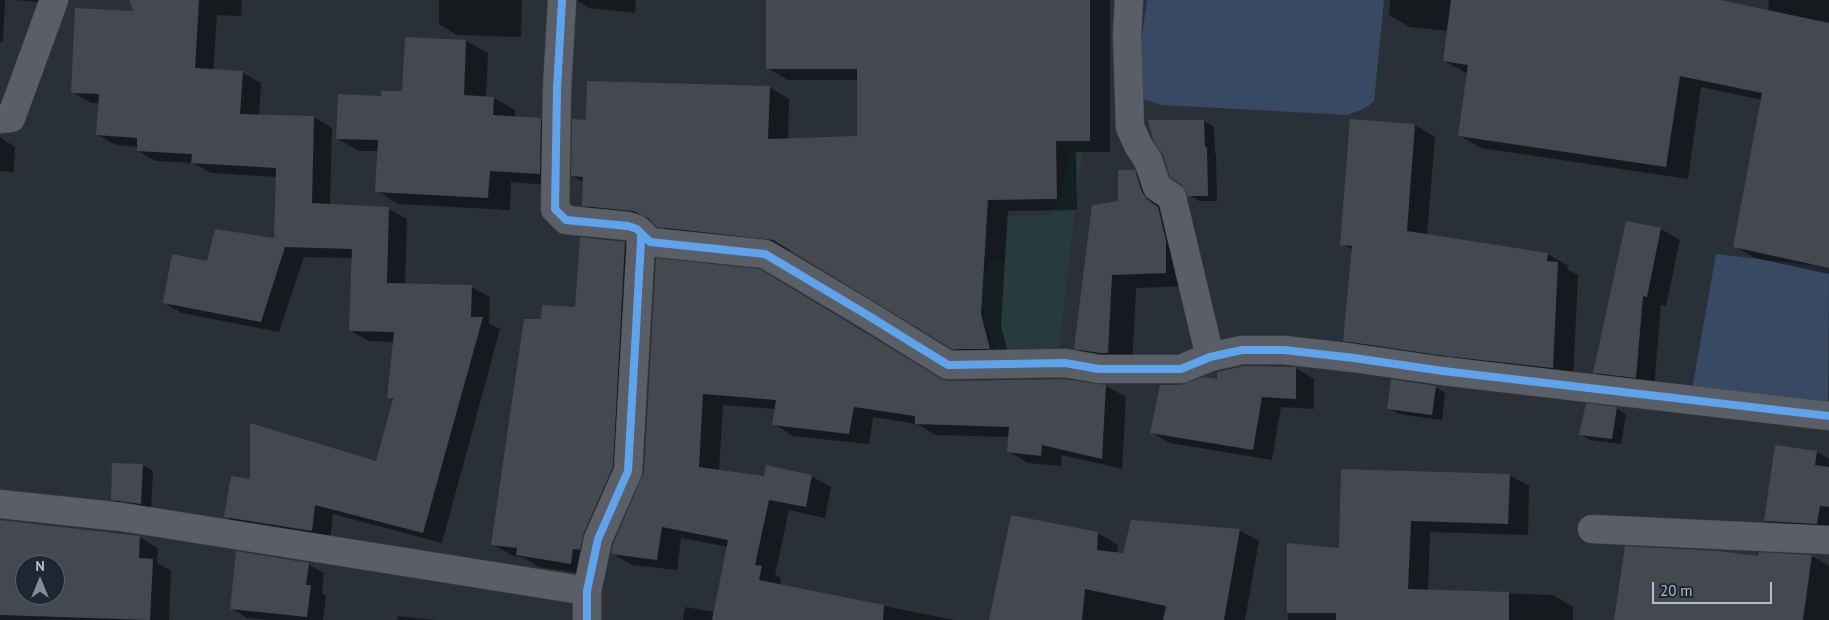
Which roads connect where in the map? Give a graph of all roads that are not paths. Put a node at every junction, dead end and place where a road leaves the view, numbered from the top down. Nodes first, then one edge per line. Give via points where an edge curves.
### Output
1 (54, 0) edge
2 (562, 0) edge
3 (1129, 0) edge
4 (0, 119) edge
5 (640, 233) junction
6 (1210, 357) junction
7 (1829, 416) edge
8 (0, 504) edge
9 (1592, 528) dead end
10 (1829, 540) edge
11 (587, 591) junction
12 (587, 620) edge

1 - 4 street via 11,118
2 - 5 street via 555,209 566,220 628,226
3 - 6 street via 1130,127 1148,160 1157,187 1172,197
5 - 6 street via 650,242 765,254 948,365 1065,363 1099,369 1181,369
5 - 11 street via 628,471 598,538
6 - 7 street via 1242,350 1284,350
8 - 11 street via 122,516
9 - 10 street
11 - 12 street

